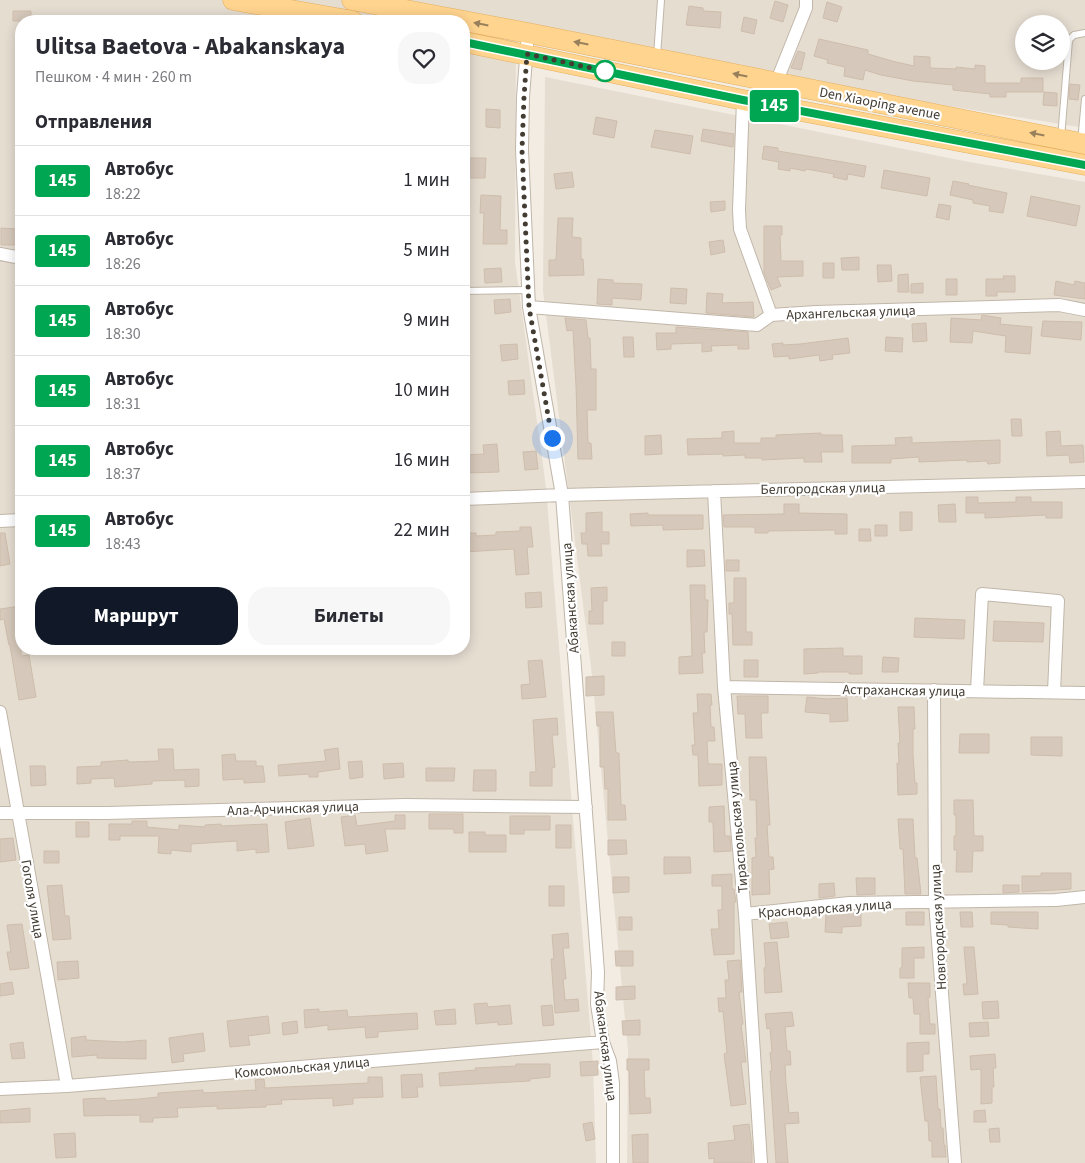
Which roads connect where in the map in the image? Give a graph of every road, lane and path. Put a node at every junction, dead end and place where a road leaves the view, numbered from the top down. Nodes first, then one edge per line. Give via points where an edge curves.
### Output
1 (233, 0) edge
2 (352, 0) edge
3 (661, 0) edge
4 (806, 0) edge
5 (378, 3) edge
6 (319, 15) edge
7 (438, 15) edge
8 (470, 21) edge
9 (528, 33) junction
10 (1085, 33) edge
11 (470, 43) edge
12 (527, 54) junction
13 (657, 58) junction
14 (776, 83) junction
15 (1085, 99) edge
16 (743, 100) junction
17 (1060, 139) junction
18 (1083, 143) edge
19 (1085, 165) edge
20 (0, 254) edge
21 (15, 257) edge
22 (529, 290) junction
23 (470, 291) edge
24 (529, 307) junction
25 (1085, 310) edge
26 (771, 316) junction
27 (1085, 482) edge
28 (714, 491) junction
29 (562, 494) junction
30 (470, 499) edge
31 (15, 520) edge
32 (0, 521) edge
33 (724, 687) junction
34 (934, 690) junction
35 (977, 691) junction
36 (1054, 692) junction
37 (1085, 693) edge
38 (0, 712) edge
39 (586, 808) junction
40 (18, 812) junction
41 (0, 813) edge
42 (1085, 897) edge
43 (935, 902) junction
44 (745, 914) junction
45 (603, 1042) junction
46 (67, 1086) junction
47 (0, 1089) edge
48 (613, 1163) edge
49 (761, 1163) edge
50 (955, 1163) edge

1 - 6 main road
2 - 5 main road, Den Xiaoping avenue
3 - 13 lane
4 - 14 street via 806,8
7 -> 5 main road, Den Xiaoping avenue
9 -> 8 main road, Den Xiaoping avenue
9 - 12 street, Абаканская улица
13 -> 9 main road, Den Xiaoping avenue
10 - 17 lane via 1074,35 1069,40
11 - 12 main road, Den Xiaoping avenue
12 - 16 main road, Den Xiaoping avenue
12 - 22 street, Абаканская улица via 522,150
14 -> 13 main road, Den Xiaoping avenue
17 -> 14 main road, Den Xiaoping avenue
15 - 18 lane
16 - 19 main road, Den Xiaoping avenue
16 - 26 street via 740,229
17 - 18 main road, Den Xiaoping avenue
20 - 21 street
22 - 23 lane
22 - 24 street, Абаканская улица
24 - 26 street, Архангельская улица via 758,325
24 - 29 street, Абаканская улица
25 - 26 street, Архангельская улица via 1059,306
27 - 28 street, Белгородская улица
28 - 29 street, Белгородская улица
28 - 33 street, Тираспольская улица
29 - 30 street, Белгородская улица
29 - 39 street, Абаканская улица
31 - 32 street
33 - 34 street, Астраханская улица
33 - 44 street, Тираспольская улица
34 - 35 street, Астраханская улица
34 - 43 street, Новгородская улица
35 - 36 street, Астраханская улица
35 - 36 street via 982,594 1058,601
36 - 37 street, Астраханская улица
38 - 40 street, Гоголя улица
39 - 40 street, Ала-Арчинская улица via 404,805 107,814
39 - 45 street, Абаканская улица via 598,972 597,1004
40 - 41 street, Ала-Арчинская улица
40 - 46 street, Гоголя улица
42 - 43 street, Краснодарская улица
43 - 44 street, Краснодарская улица via 849,903
43 - 50 street, Новгородская улица
44 - 49 street, Тираспольская улица
45 - 46 street, Комсомольская улица
45 - 48 street, Абаканская улица via 613,1083
46 - 47 street, Комсомольская улица

